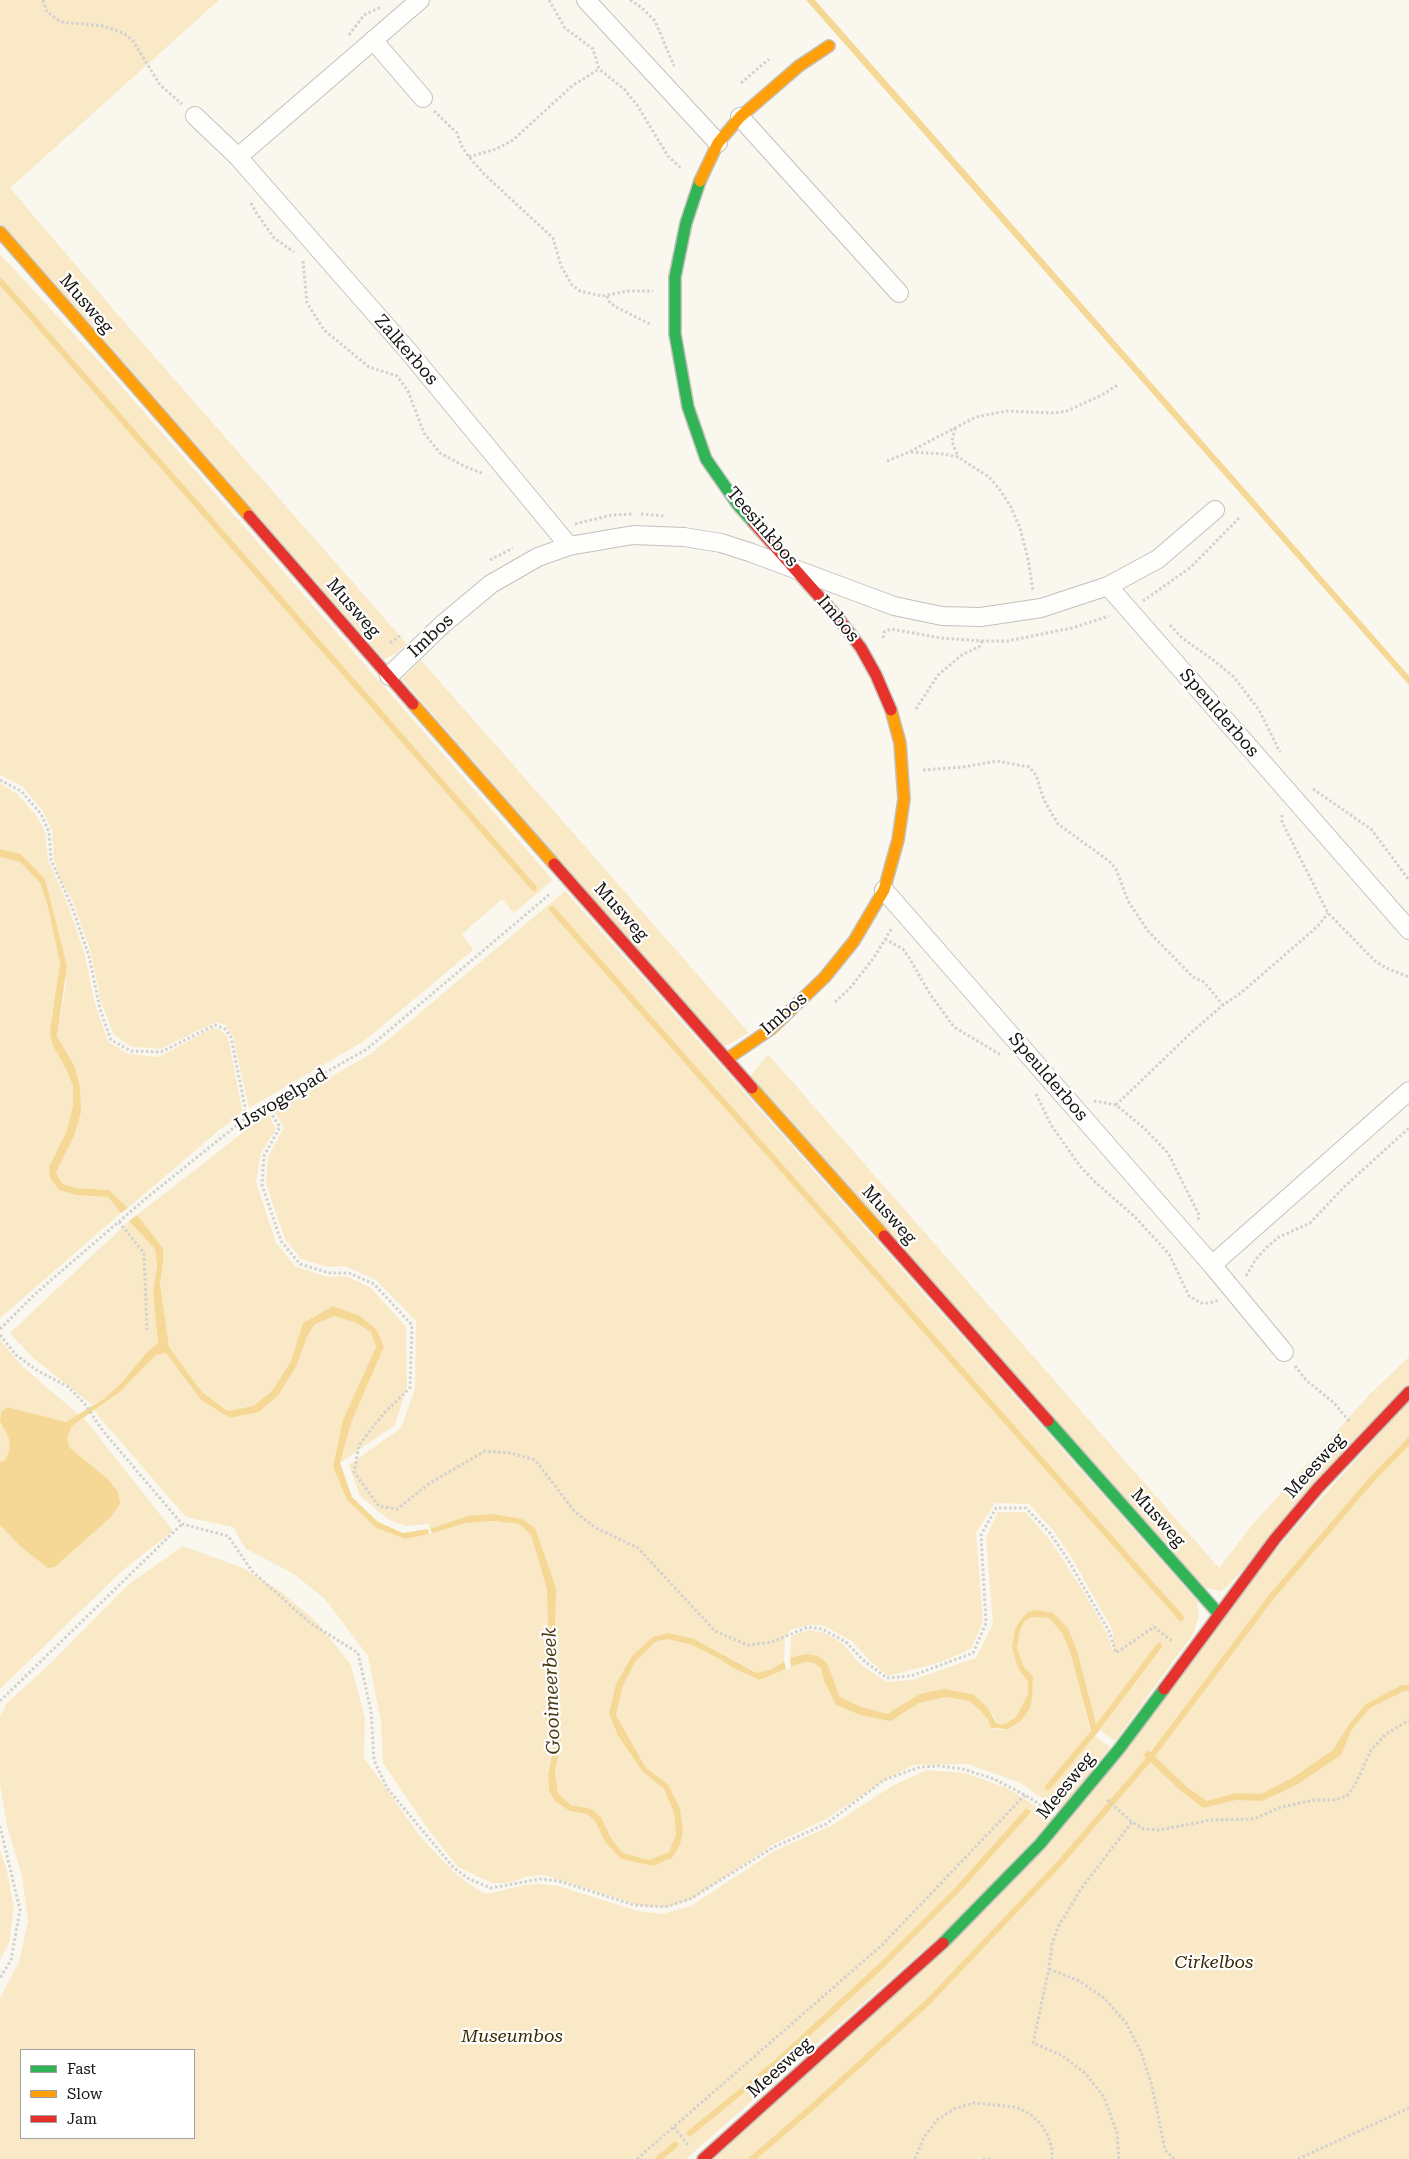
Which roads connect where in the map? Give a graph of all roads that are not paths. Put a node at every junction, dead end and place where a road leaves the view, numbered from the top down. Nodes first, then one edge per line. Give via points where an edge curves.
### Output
1 (420, 0) edge
2 (586, 0) edge
3 (373, 40) junction
4 (829, 46) dead end
5 (423, 98) road end
6 (194, 116) road end
7 (740, 117) junction
8 (718, 143) junction
9 (238, 157) junction
10 (0, 232) edge
11 (899, 293) dead end
12 (1215, 510) dead end
13 (570, 546) junction
14 (795, 569) junction
15 (1108, 586) junction
16 (389, 676) junction
17 (884, 890) junction
18 (1409, 930) edge
19 (728, 1059) junction
20 (1409, 1091) edge
21 (1212, 1264) junction
22 (1284, 1352) road end
23 (1409, 1392) edge
24 (1218, 1612) junction
25 (709, 2157) edge

1 - 3 street
2 - 8 street
3 - 5 street
3 - 9 street
4 - 7 street, Teesinkbos via 799,66
6 - 9 street, Zalkerbos
7 - 8 street, Teesinkbos
7 - 11 street
8 - 14 street, Teesinkbos via 701,178 686,223 675,277 675,334 688,407 706,459 738,505
9 - 13 street, Zalkerbos via 409,352
10 - 16 street, Musweg
12 - 15 street, Teesinkbos via 1158,559
13 - 14 street, Imbos via 633,535 684,537 721,543
13 - 16 street, Imbos via 538,557 492,584 443,624
14 - 15 street, Teesinkbos via 894,606 942,616 981,617 1036,609
14 - 17 street, Imbos via 865,654 892,713 900,743 904,798
15 - 18 street, Speulderbos
16 - 19 street, Musweg
17 - 19 street, Imbos via 854,941 825,977 772,1028
17 - 21 street, Speulderbos
19 - 24 street, Musweg
20 - 21 street
21 - 22 street, Speulderbos
23 - 24 street, Meesweg via 1281,1531
24 - 25 street, Meesweg via 1189,1655 1062,1820 927,1959

